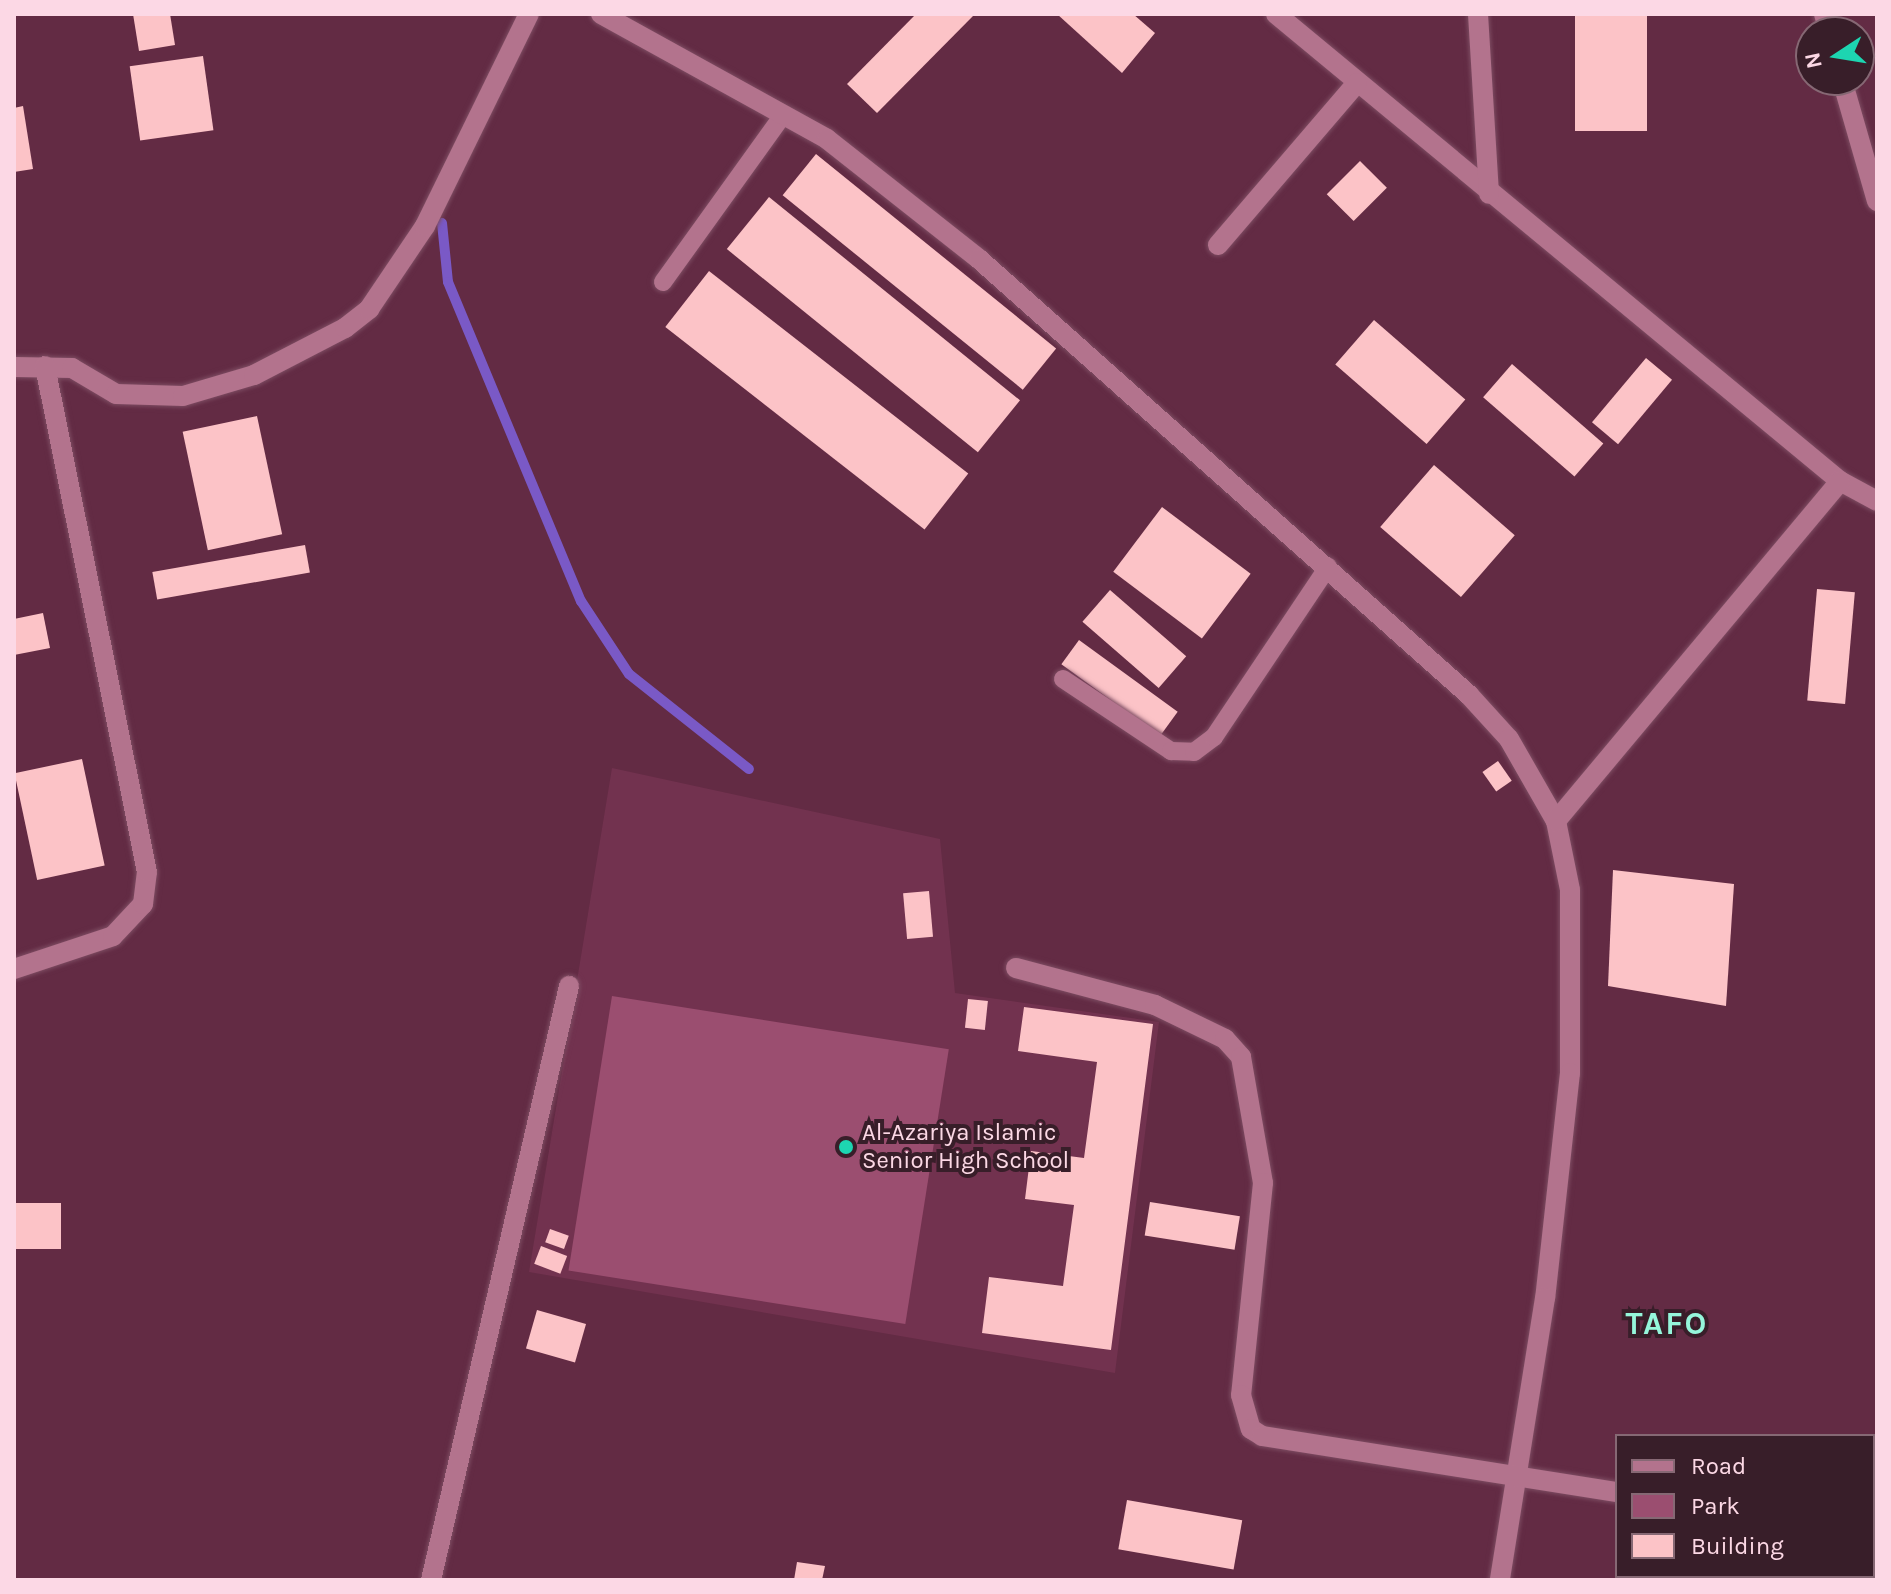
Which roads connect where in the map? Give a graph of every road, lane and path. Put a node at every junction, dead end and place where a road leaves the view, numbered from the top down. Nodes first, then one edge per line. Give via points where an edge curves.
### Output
1 (529, 14) edge
2 (601, 14) edge
3 (1276, 14) edge
4 (1478, 14) edge
5 (1357, 83) junction
6 (1847, 96) edge
7 (783, 115) junction
8 (1489, 194) junction
9 (1877, 201) edge
10 (1218, 245) dead end
11 (663, 282) dead end
12 (45, 366) junction
13 (14, 367) edge
14 (1840, 481) junction
15 (1877, 501) edge
16 (1328, 567) junction
17 (1063, 679) dead end
18 (1556, 821) junction
19 (1016, 968) dead end
20 (14, 969) edge
21 (569, 986) dead end
22 (1515, 1472) junction
23 (1615, 1492) edge
24 (431, 1580) edge
25 (1500, 1580) edge

1 - 12 street via 425,226 369,309 345,328 254,375 183,396 116,394 72,368
2 - 7 street
3 - 5 street
4 - 8 street
5 - 8 street
5 - 10 street
6 - 9 street
7 - 11 lane
7 - 16 street via 827,139 979,259
8 - 14 street
12 - 13 street
12 - 20 street via 147,872 143,904 113,936
14 - 15 street
14 - 18 street
16 - 17 lane via 1214,737 1194,752 1171,751
16 - 18 street via 1509,739
18 - 22 street via 1571,919 1570,1073 1545,1298
19 - 22 street via 1155,1005 1225,1039 1241,1057 1263,1183 1241,1395 1251,1429 1262,1436
21 - 24 street
22 - 23 street
22 - 25 street

